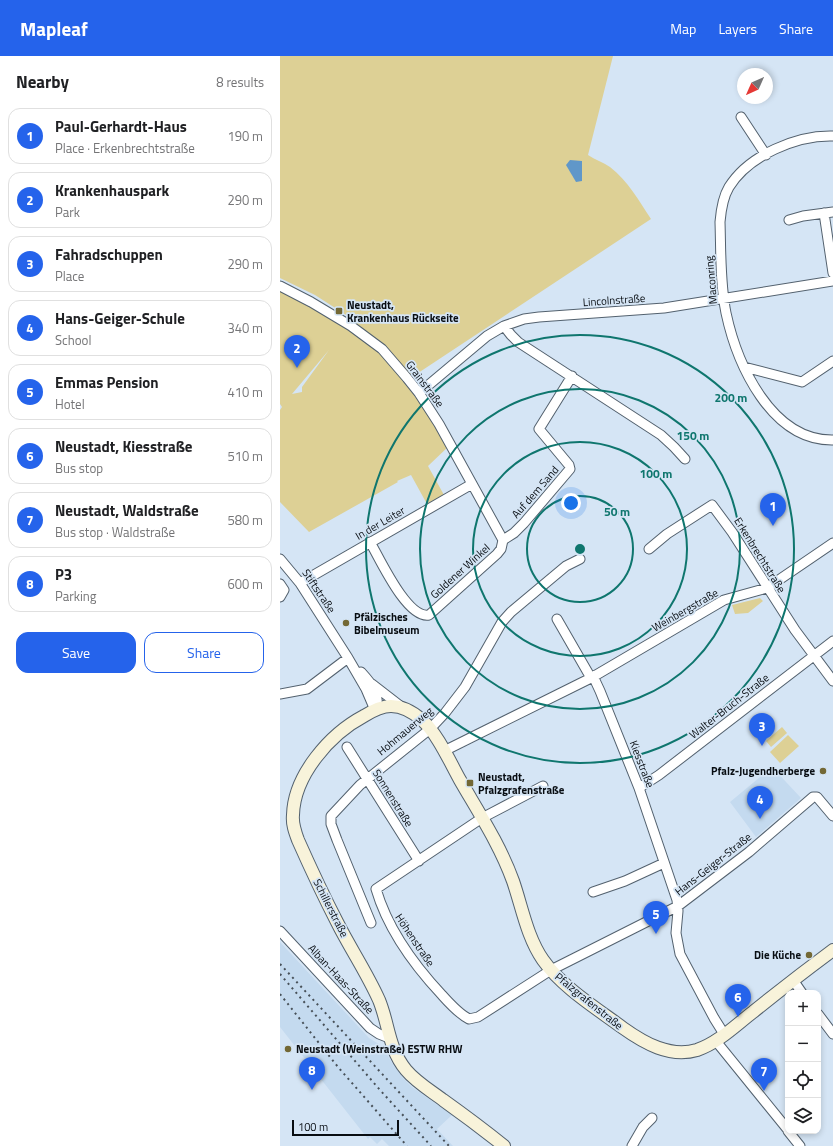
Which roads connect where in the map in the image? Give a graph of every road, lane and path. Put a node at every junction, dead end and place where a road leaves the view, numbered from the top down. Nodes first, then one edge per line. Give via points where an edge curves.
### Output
1 (742, 118) dead end
2 (833, 136) edge
3 (766, 155) junction
4 (828, 212) edge
5 (789, 220) dead end
6 (833, 273) edge
7 (833, 281) edge
8 (280, 286) edge
9 (724, 299) junction
10 (504, 326) junction
11 (833, 361) edge
12 (744, 367) junction
13 (572, 376) junction
14 (419, 393) junction
15 (833, 440) edge
16 (685, 459) dead end
17 (472, 484) junction
18 (503, 540) junction
19 (370, 542) junction
20 (833, 543) edge
21 (649, 549) dead end
22 (280, 559) edge
23 (580, 559) dead end
24 (300, 583) junction
25 (280, 584) edge
26 (767, 588) junction
27 (280, 597) edge
28 (557, 619) dead end
29 (833, 641) edge
30 (813, 656) junction
31 (348, 658) junction
32 (592, 677) junction
33 (833, 681) edge
34 (370, 682) junction
35 (280, 694) edge
36 (375, 710) junction
37 (406, 710) junction
38 (430, 729) junction
39 (347, 747) dead end
40 (444, 750) junction
41 (366, 779) junction
42 (543, 786) dead end
43 (639, 788) junction
44 (833, 816) edge
45 (482, 818) junction
46 (419, 861) junction
47 (664, 863) junction
48 (593, 892) dead end
49 (678, 906) junction
50 (371, 923) dead end
51 (280, 931) edge
52 (833, 950) edge
53 (551, 970) junction
54 (793, 980) junction
55 (800, 990) edge
56 (821, 1018) edge
57 (833, 1034) edge
58 (720, 1037) junction
59 (389, 1038) junction
60 (652, 1118) dead end
61 (785, 1127) edge
62 (790, 1134) edge
63 (638, 1135) junction
64 (504, 1146) edge
65 (632, 1146) edge
66 (641, 1146) edge
67 (800, 1146) edge

1 - 3 street
2 - 3 street, Maconring via 804,138
3 - 9 street, Maconring via 738,176 728,188 723,204 720,222
4 - 5 street
4 - 6 street
7 - 9 street, Lincolnstraße
8 - 14 street, Grainstraße via 357,330 382,349
9 - 10 street, Lincolnstraße via 664,308 539,317
9 - 12 street, Maconring
10 - 13 street via 518,342
10 - 14 street, Lincolnstraße via 487,336
11 - 12 street via 802,382
12 - 15 street, Maconring via 768,405 782,421 800,433
13 - 16 street via 661,435
13 - 18 street, Auf dem Sand via 540,430 570,469 524,523
14 - 17 street, Grainstraße
17 - 18 street, Grainstraße
17 - 19 street, In der Leiter
18 - 19 street, Goldener Winkel via 498,554 429,615 424,616 403,599
19 - 24 street, In der Leiter
20 - 26 street, Weinbergstraße
21 - 26 street, Erkenbrechtstraße via 712,505
22 - 24 street, Stiftstraße
23 - 38 street, Hohmauerweg via 566,566 507,616 497,628 465,687
24 - 31 street, Stiftstraße
25 - 27 street via 284,590
26 - 30 street, Erkenbrechtstraße
26 - 32 street, Weinbergstraße via 724,600
28 - 32 street
29 - 30 street, Walter-Bruch-Straße
30 - 33 street, Erkenbrechtstraße
30 - 43 street, Walter-Bruch-Straße
31 - 34 street, Stiftstraße
31 - 35 street via 311,687
31 - 36 street, Stiftstraße via 362,680
32 - 40 street, Weinbergstraße
32 - 43 street, Kiesstraße
34 - 36 street, Stiftstraße via 378,698
34 - 37 street, Stiftstraße
36 - 37 street, Schillerstraße via 390,706
36 - 59 street, Schillerstraße via 349,725 316,758 297,794 292,816 298,840 324,897 379,1001
37 - 38 street, Schillerstraße via 422,720
38 - 40 street, Pfalzgrafenstraße
38 - 41 street, Hohmauerweg
39 - 41 street, Sonnenstraße
40 - 45 street, Pfalzgrafenstraße
41 - 46 street, Sonnenstraße
41 - 50 street, Hohmauerweg via 335,811 330,820
42 - 45 street
43 - 47 street, Kiesstraße
44 - 49 street, Hans-Geiger-Straße via 817,797 813,797 749,852
45 - 46 street, Höhenstraße
45 - 53 street, Pfalzgrafenstraße via 508,868 533,943
46 - 53 street, Höhenstraße via 376,889 384,914 396,937 431,984 461,1014 469,1019 478,1017
47 - 48 street
47 - 49 street, Kiesstraße
49 - 53 street, Hans-Geiger-Straße
49 - 58 street, Kiesstraße via 676,933 680,954 714,1018
51 - 59 street, Alban-Haas-Straße via 370,1028
52 - 54 street, Pfalzgrafenstraße
53 - 58 street, Pfalzgrafenstraße via 614,1022 653,1047 692,1051
54 - 55 street
54 - 58 street, Pfalzgrafenstraße
56 - 57 street
58 - 61 street, Kiesstraße
59 - 64 street, Schillerstraße via 395,1054 407,1072
60 - 63 street
62 - 67 street, Kiesstraße
63 - 65 street
63 - 66 street

